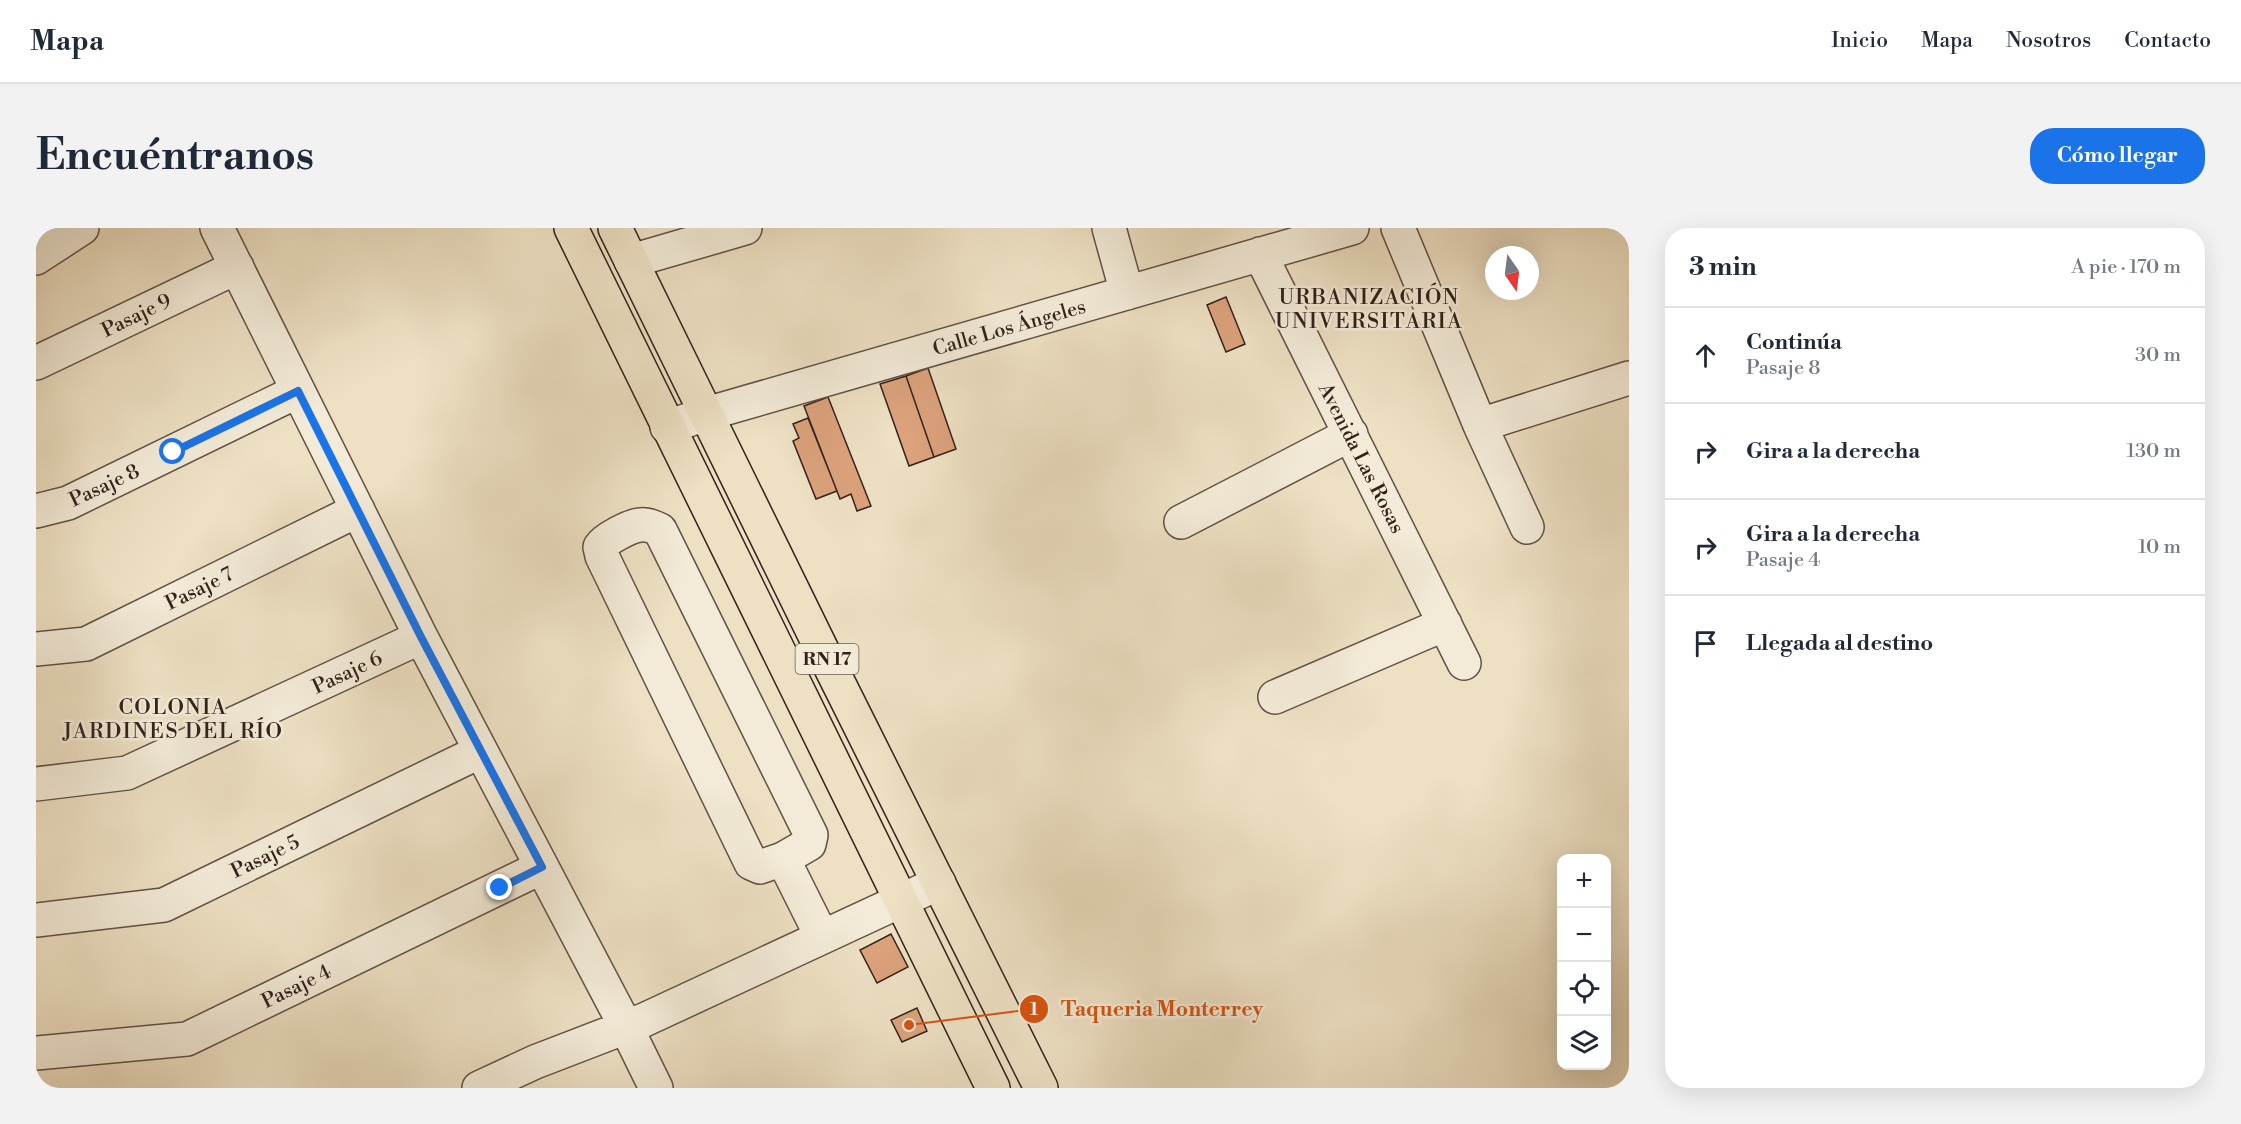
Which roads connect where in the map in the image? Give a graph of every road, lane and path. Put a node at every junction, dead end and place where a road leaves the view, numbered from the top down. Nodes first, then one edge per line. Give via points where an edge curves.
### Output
1 (82, 228) edge
2 (217, 228) edge
3 (571, 228) edge
4 (615, 228) edge
5 (745, 228) edge
6 (1109, 228) edge
7 (1352, 228) edge
8 (1398, 228) edge
9 (1260, 254) junction
10 (36, 258) edge
11 (631, 261) junction
12 (237, 267) junction
13 (1127, 293) junction
14 (36, 363) edge
15 (1629, 378) edge
16 (298, 391) junction
17 (706, 414) junction
18 (1480, 425) junction
19 (667, 426) junction
20 (1351, 434) junction
21 (36, 510) edge
22 (358, 510) junction
23 (1181, 522) dead end
24 (1527, 527) dead end
25 (1445, 624) junction
26 (421, 637) junction
27 (36, 649) edge
28 (1464, 663) dead end
29 (1275, 697) dead end
30 (481, 750) junction
31 (36, 784) edge
32 (783, 859) junction
33 (542, 867) junction
34 (939, 883) junction
35 (900, 901) junction
36 (36, 920) edge
37 (822, 937) junction
38 (626, 1027) junction
39 (36, 1053) edge
40 (479, 1088) edge
41 (656, 1088) edge
42 (993, 1088) edge
43 (1041, 1088) edge

1 - 10 street
2 - 12 street
3 - 19 main road, RN 17
4 - 11 main road, RN 17
5 - 11 street
6 - 13 street
7 - 9 street, Calle Los Ángeles
8 - 18 street
9 - 13 street, Calle Los Ángeles
9 - 20 street, Avenida Las Rosas
11 - 17 main road, RN 17
12 - 14 street, Pasaje 9
12 - 16 street
13 - 17 street, Calle Los Ángeles
15 - 18 street
16 - 21 street, Pasaje 8 via 68,503
16 - 22 street
17 - 19 street, Calle Los Ángeles
17 - 34 main road, RN 17
18 - 24 street
19 - 35 main road, RN 17
20 - 23 street
20 - 25 street, Avenida Las Rosas
22 - 26 street
22 - 27 street, Pasaje 7 via 86,644
25 - 28 street, Avenida Las Rosas
25 - 29 street
26 - 30 street
26 - 31 street, Pasaje 6 via 127,773
30 - 33 street
30 - 36 street, Pasaje 5 via 164,905
32 - 32 street via 809,844 810,835 660,530 639,525 604,540 600,547 602,556 751,863 760,867
32 - 37 street
33 - 38 street
33 - 39 street, Pasaje 4 via 187,1039
34 - 35 street
34 - 43 main road, RN 17
35 - 37 street
35 - 42 main road, RN 17
37 - 38 street
38 - 40 street
38 - 41 street

